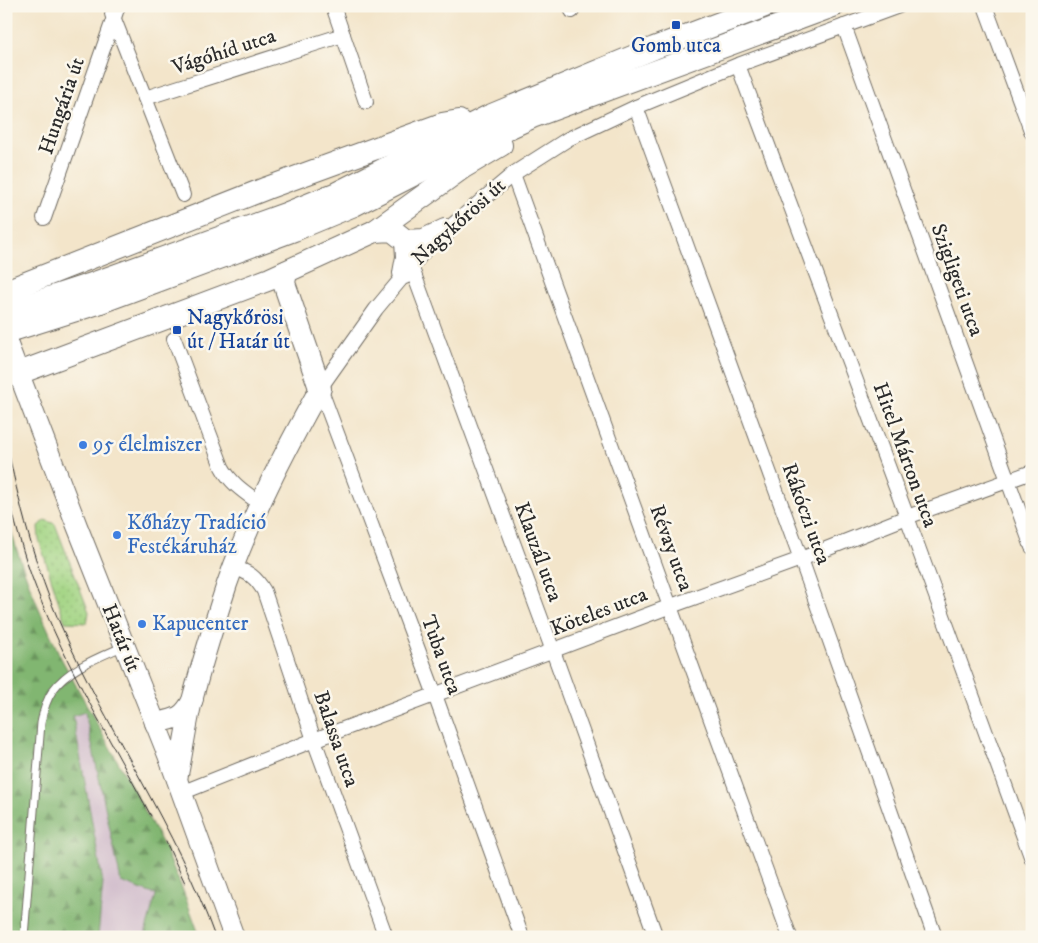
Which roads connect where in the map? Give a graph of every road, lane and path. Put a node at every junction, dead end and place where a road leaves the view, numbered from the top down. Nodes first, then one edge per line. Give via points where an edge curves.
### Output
1 (333, 6) edge
2 (765, 6) edge
3 (833, 6) edge
4 (899, 6) edge
5 (985, 6) edge
6 (114, 10) edge
7 (844, 26) junction
8 (343, 35) junction
9 (738, 66) junction
10 (146, 98) junction
11 (366, 102) dead end
12 (560, 107) junction
13 (636, 107) junction
14 (487, 117) junction
15 (1032, 133) edge
16 (513, 174) junction
17 (182, 195) dead end
18 (44, 218) dead end
19 (445, 230) junction
20 (375, 231) junction
21 (406, 241) junction
22 (408, 269) junction
23 (286, 272) junction
24 (6, 291) edge
25 (93, 294) junction
26 (6, 312) edge
27 (6, 332) edge
28 (174, 339) dead end
29 (6, 340) edge
30 (12, 375) edge
31 (320, 388) junction
32 (1032, 472) edge
33 (1007, 481) junction
34 (261, 504) junction
35 (907, 517) junction
36 (1032, 547) edge
37 (801, 559) junction
38 (234, 567) junction
39 (671, 606) junction
40 (124, 645) junction
41 (553, 651) junction
42 (435, 695) junction
43 (193, 698) junction
44 (155, 723) junction
45 (314, 740) junction
46 (179, 786) junction
47 (1032, 859) edge
48 (24, 937) edge
49 (234, 937) edge
50 (386, 937) edge
51 (522, 937) edge
52 (656, 937) edge
53 (790, 937) edge
54 (936, 937) edge

1 - 8 street
2 - 14 main road
3 - 12 main road
4 - 7 street, Nagykőrösi út
5 - 15 street
6 - 10 street
6 - 18 street, Hungária út
7 - 9 street, Nagykőrösi út
7 - 33 street, Szigligeti utca
8 - 10 street, Vágóhíd utca
8 - 11 street
9 - 13 street, Nagykőrösi út
9 - 35 street, Hitel Márton utca
10 - 17 street
12 - 20 main road via 462,168
12 - 25 main road via 500,131 354,205 276,237
13 - 16 street, Nagykőrösi út via 568,138
13 - 37 street, Rákóczi utca
14 - 24 main road via 442,124 267,188
14 - 25 main road via 335,194
16 - 19 street, Nagykőrösi út
16 - 39 street, Révay utca
19 - 21 main road via 424,240
19 - 22 street, Nagykőrösi út
20 - 21 main road via 392,230
20 - 23 main road
21 - 22 main road
22 - 31 street, Nagykőrösi út
22 - 41 street, Klauzál utca
23 - 30 main road
23 - 31 main road via 284,283
25 - 26 main road
25 - 27 main road
28 - 34 street via 226,474 237,488
29 - 30 main road, Határ út
30 - 40 main road, Határ út
31 - 34 main road, Nagykőrösi út
31 - 42 street, Tuba utca
32 - 33 street, Köteles utca
33 - 35 street, Köteles utca
33 - 36 street, Szigligeti utca
34 - 38 main road, Nagykőrösi út
35 - 37 street, Köteles utca
35 - 47 street, Hitel Márton utca
37 - 39 street, Köteles utca
37 - 54 street, Rákóczi utca
38 - 43 main road, Nagykőrösi út
38 - 45 street, Balassa utca via 250,574 264,591
39 - 41 street, Köteles utca
39 - 53 street, Révay utca
40 - 44 main road, Határ út
40 - 48 lane via 81,667 60,683 44,710
41 - 42 street, Köteles utca
41 - 52 street, Klauzál utca
42 - 45 street, Köteles utca
42 - 51 street, Tuba utca
43 - 44 main road via 182,715
43 - 46 main road, Nagykőrösi út
44 - 46 main road, Határ út
45 - 46 street, Köteles utca
45 - 50 street, Balassa utca
46 - 49 main road, Határ út

